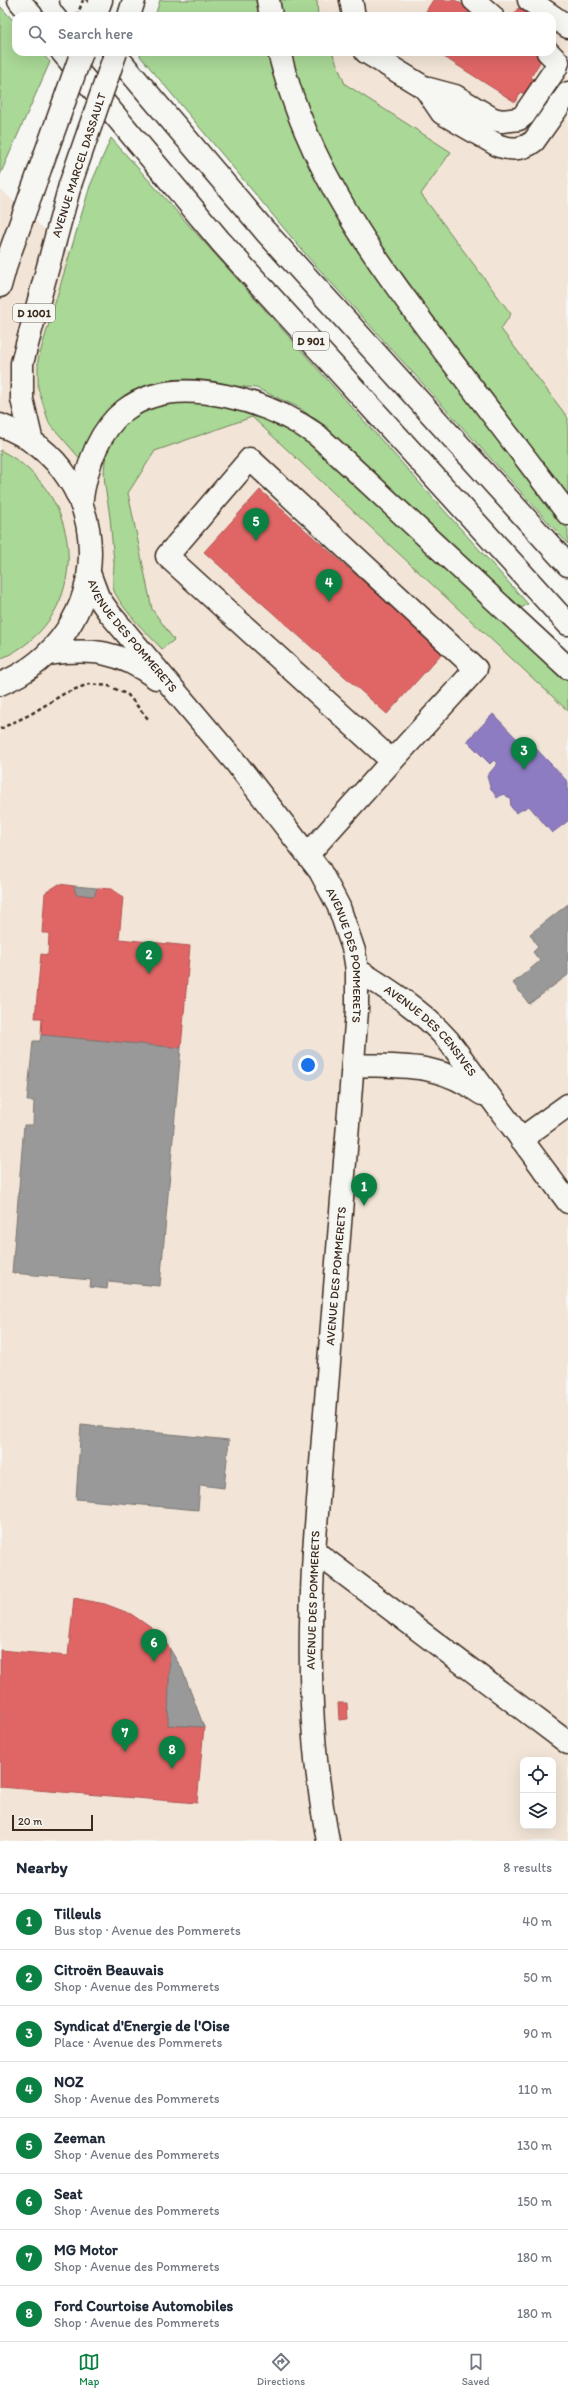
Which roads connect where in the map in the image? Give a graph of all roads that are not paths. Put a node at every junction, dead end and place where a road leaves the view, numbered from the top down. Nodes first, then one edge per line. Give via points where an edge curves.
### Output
1 (19, 0) edge
2 (72, 0) edge
3 (101, 0) edge
4 (134, 0) edge
5 (268, 0) edge
6 (351, 0) edge
7 (474, 0) edge
8 (529, 0) edge
9 (29, 12) edge
10 (81, 12) edge
11 (96, 12) edge
12 (130, 12) edge
13 (270, 12) edge
14 (353, 12) edge
15 (488, 12) edge
16 (546, 12) edge
17 (556, 19) edge
18 (568, 27) edge
19 (65, 56) edge
20 (81, 56) edge
21 (114, 56) edge
22 (118, 56) edge
23 (280, 56) edge
24 (373, 56) edge
25 (552, 56) edge
26 (425, 88) junction
27 (568, 93) edge
28 (0, 286) edge
29 (0, 426) edge
30 (32, 442) junction
31 (81, 504) junction
32 (568, 514) edge
33 (568, 565) edge
34 (89, 573) junction
35 (568, 624) edge
36 (48, 654) junction
37 (568, 668) edge
38 (0, 684) edge
39 (180, 696) junction
40 (392, 761) junction
41 (309, 853) junction
42 (357, 970) junction
43 (353, 1065) junction
44 (492, 1101) junction
45 (568, 1105) edge
46 (521, 1139) junction
47 (568, 1202) edge
48 (314, 1551) junction
49 (568, 1743) edge
50 (328, 1841) edge

1 - 9 main road
2 - 10 main road
3 - 11 main road
4 - 12 main road
5 - 13 main road
6 - 14 main road
7 - 15 main road
8 - 16 main road
17 - 18 main road
19 - 35 main road, D 901 via 221,242
20 - 28 main road, bridge via 6,260
21 - 30 main road, AVENUE MARCEL DASSAULT / D 1001, bridge via 70,185 22,363 22,399
22 - 33 main road via 265,232
23 - 32 main road via 308,138 354,227
24 - 26 main road
25 - 26 main road via 558,62 556,68 519,119 506,122 493,119 455,96
26 - 27 main road via 442,113 499,146 509,149 528,146 534,141
29 - 30 main road
30 - 31 main road via 58,466
31 - 34 main road via 90,537
31 - 37 main road via 94,448 111,423 131,406 160,394 191,391 231,397 263,406 302,425 327,444
34 - 36 main road via 78,613 65,635
34 - 39 main road, AVENUE DES POMMERETS via 98,596 110,614
36 - 38 main road via 29,669
36 - 39 main road, AVENUE DES POMMERETS via 89,651 121,657 140,666
39 - 41 main road, AVENUE DES POMMERETS
40 - 40 main road via 167,556 250,459 476,669
40 - 41 main road
41 - 42 main road, AVENUE DES POMMERETS via 330,887 348,929
42 - 43 main road, AVENUE DES POMMERETS
42 - 44 main road, AVENUE DES CENSIVES via 402,999 436,1026 459,1053
43 - 44 main road, AVENUE DES CENSIVES via 432,1069 463,1080
43 - 48 main road, AVENUE DES POMMERETS
44 - 46 main road, AVENUE DES CENSIVES
45 - 46 main road
46 - 47 main road, AVENUE DES CENSIVES
48 - 49 main road
48 - 50 main road, AVENUE DES POMMERETS via 310,1628 312,1728

